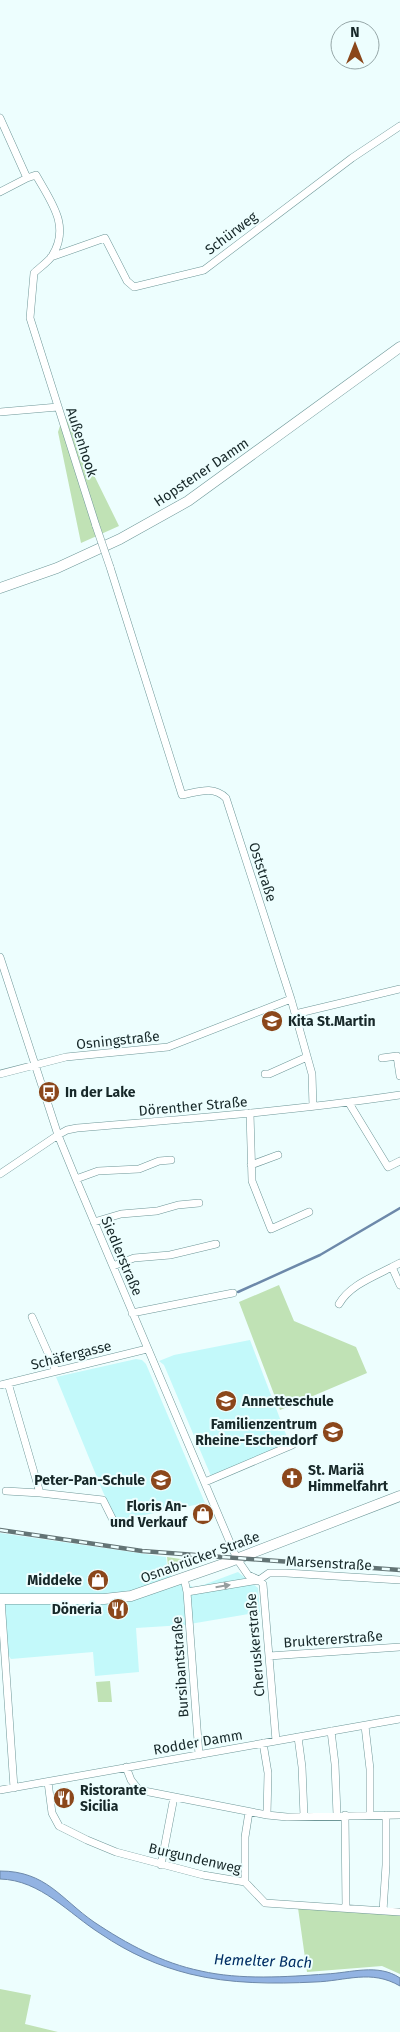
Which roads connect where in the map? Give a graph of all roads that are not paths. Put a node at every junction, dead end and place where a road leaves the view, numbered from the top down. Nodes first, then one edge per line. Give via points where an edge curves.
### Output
1 (0, 118) edge
2 (400, 126) edge
3 (27, 178) junction
4 (0, 192) edge
5 (51, 257) junction
6 (400, 347) edge
7 (58, 407) junction
8 (0, 412) edge
9 (0, 588) edge
10 (182, 795) joint
11 (0, 956) edge
12 (400, 989) edge
13 (291, 998) junction
14 (295, 1014) junction
15 (308, 1058) junction
16 (382, 1058) dead end
17 (34, 1065) junction
18 (0, 1074) edge
19 (265, 1074) dead end
20 (400, 1076) edge
21 (400, 1095) edge
22 (349, 1103) junction
23 (313, 1107) junction
24 (250, 1114) junction
25 (58, 1135) junction
26 (278, 1155) dead end
27 (171, 1160) dead end
28 (400, 1161) edge
29 (251, 1165) junction
30 (0, 1174) edge
31 (76, 1179) junction
32 (199, 1203) dead end
33 (309, 1212) dead end
34 (94, 1222) junction
35 (216, 1244) dead end
36 (400, 1263) edge
37 (113, 1266) junction
38 (392, 1267) junction
39 (400, 1285) edge
40 (233, 1293) dead end
41 (339, 1304) dead end
42 (132, 1313) junction
43 (32, 1318) dead end
44 (147, 1349) junction
45 (56, 1371) junction
46 (4, 1384) edge
47 (292, 1446) dead end
48 (205, 1482) junction
49 (6, 1491) dead end
50 (40, 1493) junction
51 (400, 1496) edge
52 (114, 1522) dead end
53 (237, 1558) junction
54 (184, 1578) junction
55 (259, 1580) junction
56 (400, 1580) edge
57 (187, 1592) junction
58 (0, 1599) edge
59 (400, 1647) edge
60 (269, 1656) junction
61 (400, 1719) edge
62 (365, 1726) junction
63 (331, 1732) junction
64 (298, 1737) junction
65 (276, 1741) junction
66 (263, 1743) junction
67 (199, 1755) junction
68 (126, 1767) junction
69 (48, 1782) junction
70 (14, 1788) junction
71 (0, 1790) edge
72 (174, 1798) junction
73 (249, 1812) junction
74 (268, 1815) junction
75 (337, 1815) junction
76 (345, 1815) junction
77 (370, 1815) junction
78 (386, 1815) junction
79 (400, 1815) edge
80 (304, 1816) junction
81 (161, 1865) junction
82 (245, 1882) junction
83 (346, 1908) junction
84 (383, 1911) junction
85 (400, 1912) edge

1 - 3 street
2 - 5 street, Schürweg via 352,158 204,270 134,287 127,281 105,238
3 - 4 street
3 - 5 street, Außenhook via 36,175 58,216 61,229
5 - 7 street, Außenhook via 34,273 30,318
6 - 9 main road, Hopstener Damm via 188,501 120,540 57,568
7 - 8 street
7 - 10 street, Außenhook, bridge
10 - 13 street, Oststraße via 212,789 226,798
11 - 17 street, Siedlerstraße
12 - 14 street
13 - 14 street, Oststraße
13 - 17 street, Osningstraße via 168,1047 66,1057
14 - 15 street, Oststraße
15 - 19 street
15 - 23 street, Oststraße
16 - 20 street via 397,1056
17 - 18 street, Osningstraße
17 - 25 street, Siedlerstraße
21 - 22 street, Dörenther Straße
22 - 23 street, Dörenther Straße
22 - 28 street via 388,1167
23 - 24 street, Dörenther Straße
24 - 25 street, Dörenther Straße via 77,1128
24 - 29 street
25 - 30 street, Dörenther Straße
25 - 31 street, Siedlerstraße
26 - 29 street
27 - 31 street via 139,1168 98,1171
29 - 33 street via 252,1181 271,1229
31 - 34 street, Siedlerstraße
32 - 34 street via 121,1214
34 - 37 street, Siedlerstraße
35 - 37 street via 170,1255 134,1258
36 - 38 street
37 - 42 street, Siedlerstraße
38 - 39 street
38 - 41 street via 354,1287
40 - 42 street
42 - 44 street, Siedlerstraße
43 - 45 street
44 - 45 street, Schäfergasse
44 - 48 street, Siedlerstraße
45 - 46 street, Schäfergasse
46 - 50 street
47 - 48 street
48 - 53 street, Siedlerstraße
49 - 50 street
50 - 52 street via 103,1500
51 - 53 main road, Osnabrücker Straße
53 - 54 main road, Osnabrücker Straße
53 - 55 street, Cheruskerstraße via 248,1575
54 - 57 street, Bursibantstraße
54 - 58 main road, Osnabrücker Straße via 131,1596
55 - 56 street, Marsenstraße via 269,1574 286,1573
57 -> 55 street, Osnabrücker Straße
55 - 60 street, Cheruskerstraße
57 - 67 street, Bursibantstraße
58 - 70 street
59 - 60 street, Bruktererstraße
60 - 65 street, Cheruskerstraße
61 - 62 street, Rodder Damm
62 - 63 street, Rodder Damm
62 - 77 street via 370,1769
63 - 64 street, Rodder Damm
63 - 75 street via 336,1764
64 - 65 street, Rodder Damm
64 - 80 street
65 - 66 street, Rodder Damm
66 - 67 street, Rodder Damm
66 - 74 street via 268,1773
67 - 68 street, Rodder Damm
68 - 69 street, Rodder Damm
68 - 72 street via 130,1780 139,1790
69 - 70 street, Rodder Damm
69 - 81 street, Burgundenweg via 52,1813 59,1826 116,1852
70 - 71 street, Rodder Damm
72 - 73 street
72 - 81 street
73 - 74 street
73 - 82 street via 245,1837
74 - 80 street
75 - 76 street
75 - 80 street
76 - 77 street
76 - 83 street
77 - 78 street
78 - 79 street
78 - 84 street
81 - 82 street, Burgundenweg
82 - 83 street, Burgundenweg via 265,1903
83 - 84 street, Burgundenweg
84 - 85 street, Burgundenweg

